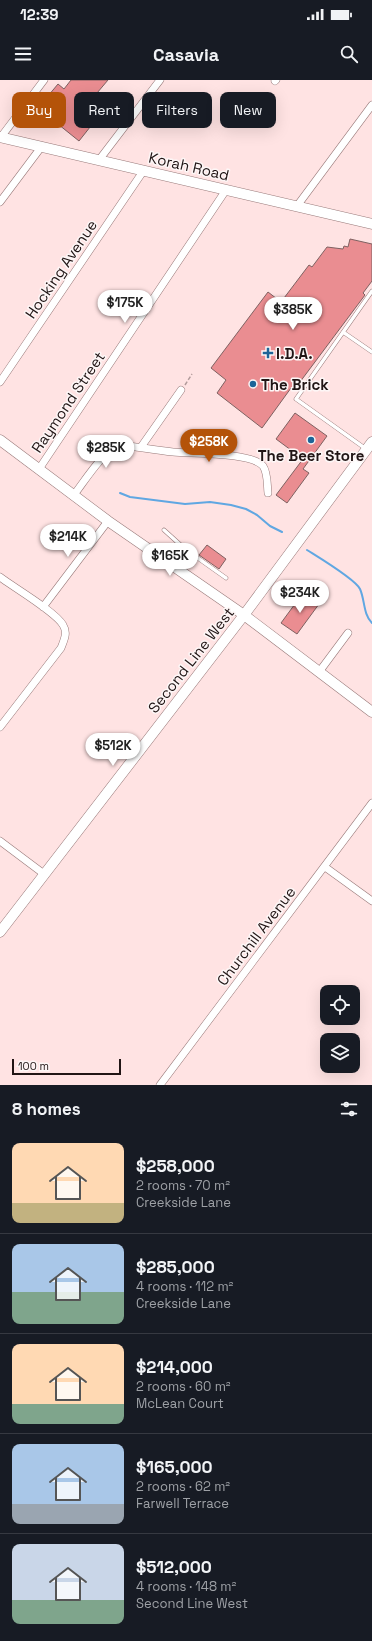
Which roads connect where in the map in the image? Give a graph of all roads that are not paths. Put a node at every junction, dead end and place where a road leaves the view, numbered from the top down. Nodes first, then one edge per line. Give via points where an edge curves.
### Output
1 (44, 80) edge
2 (160, 80) edge
3 (372, 105) edge
4 (1, 137) edge
5 (42, 146) junction
6 (99, 160) junction
7 (144, 170) junction
8 (226, 190) junction
9 (0, 202) edge
10 (297, 206) junction
11 (372, 224) edge
12 (372, 291) edge
13 (343, 332) junction
14 (372, 352) edge
15 (0, 382) edge
16 (181, 390) road end
17 (0, 440) edge
18 (369, 446) edge
19 (141, 447) junction
20 (39, 469) junction
21 (268, 493) dead end
22 (73, 496) junction
23 (108, 521) junction
24 (164, 530) dead end
25 (0, 577) edge
26 (226, 578) dead end
27 (43, 607) junction
28 (244, 615) junction
29 (348, 632) dead end
30 (319, 672) junction
31 (372, 712) edge
32 (0, 727) edge
33 (372, 803) edge
34 (0, 841) edge
35 (325, 867) junction
36 (44, 874) junction
37 (372, 901) edge
38 (0, 932) edge
39 (160, 1085) edge

1 - 4 street
2 - 6 street
3 - 10 street
4 - 5 street, Korah Road
5 - 6 street, Korah Road
5 - 9 street
6 - 7 street, Korah Road
7 - 8 street, Korah Road
7 - 15 street, Hocking Avenue
8 - 10 street, Korah Road
8 - 20 street, Raymond Street
10 - 11 street, Korah Road
12 - 13 lane
13 - 14 lane
13 - 18 lane via 296,399
16 - 19 street
17 - 20 street
18 - 28 street, Second Line West
19 - 21 street via 173,452 217,454 254,461 263,466
19 - 22 street via 116,447 95,467
20 - 22 street
22 - 23 street
23 - 27 street
23 - 28 street
24 - 26 lane via 185,549
25 - 27 street
27 - 32 street via 63,624 66,636 61,648
28 - 30 street
28 - 36 street, Second Line West
29 - 30 street
30 - 31 street
33 - 35 street, Churchill Avenue
34 - 36 street
35 - 37 street
35 - 39 street, Churchill Avenue
36 - 38 street, Second Line West

